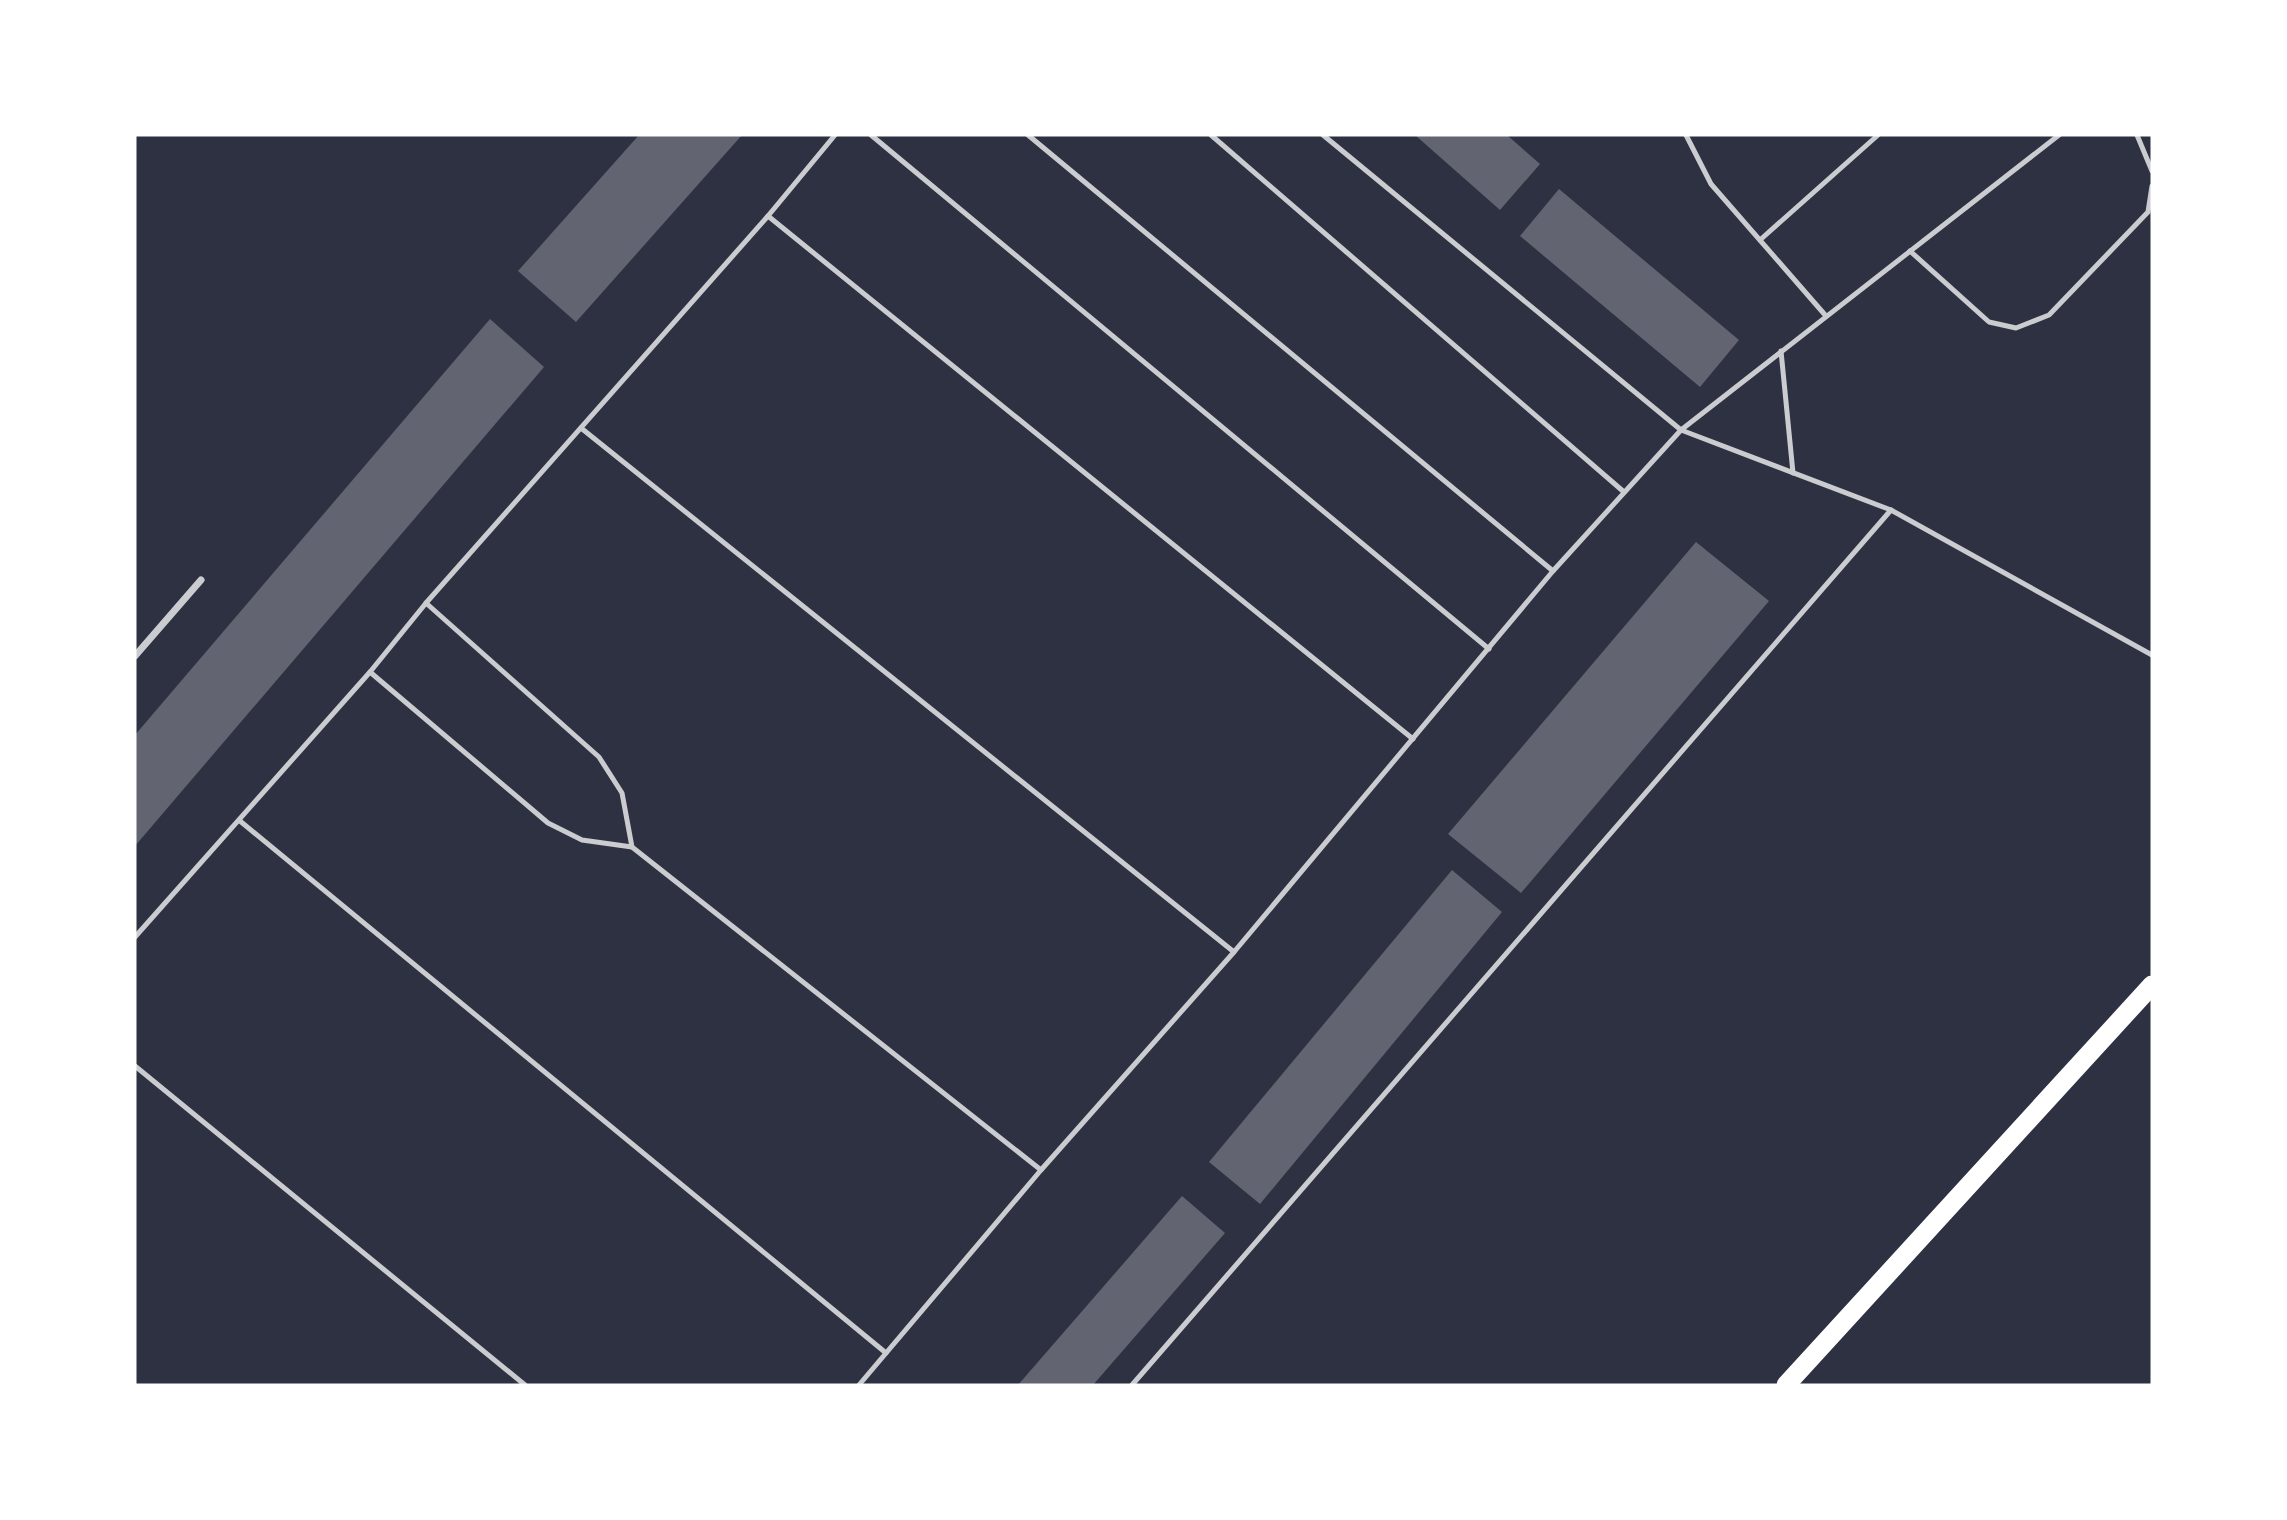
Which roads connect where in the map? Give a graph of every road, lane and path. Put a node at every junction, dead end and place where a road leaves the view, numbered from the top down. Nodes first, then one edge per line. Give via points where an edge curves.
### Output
1 (835, 135) edge
2 (871, 135) edge
3 (1028, 135) edge
4 (1211, 135) edge
5 (1323, 135) edge
6 (1686, 135) edge
7 (1878, 135) edge
8 (2059, 135) edge
9 (2137, 135) edge
10 (2152, 171) edge
11 (2152, 186) edge
12 (768, 216) junction
13 (1760, 240) junction
14 (1910, 251) junction
15 (1826, 316) junction
16 (1782, 351) junction
17 (581, 428) junction
18 (1681, 430) junction
19 (1793, 473) junction
20 (1624, 492) junction
21 (1891, 510) junction
22 (1553, 571) junction
23 (201, 580) dead end
24 (426, 603) junction
25 (1489, 649) junction
26 (135, 656) edge
27 (2152, 656) edge
28 (370, 672) junction
29 (1413, 739) junction
30 (240, 821) junction
31 (632, 847) junction
32 (135, 937) edge
33 (1234, 952) junction
34 (2152, 985) edge
35 (135, 1066) edge
36 (1041, 1170) junction
37 (886, 1353) junction
38 (525, 1385) edge
39 (859, 1385) edge
40 (1132, 1385) edge
41 (1786, 1385) edge

1 - 12 lane
2 - 25 lane
3 - 22 lane
4 - 20 lane
5 - 18 lane
6 - 13 lane via 1711,184
7 - 13 lane
8 - 14 lane
9 - 10 lane
11 - 14 lane via 2148,212 2049,315 2017,328 1989,322
12 - 17 lane
12 - 29 lane
13 - 15 lane
14 - 15 lane
15 - 16 lane
16 - 18 lane
16 - 19 lane
17 - 24 lane
17 - 33 lane
18 - 19 lane
18 - 20 lane
19 - 21 lane
20 - 22 lane
21 - 27 lane
21 - 40 lane
22 - 25 lane
23 - 26 street
24 - 28 lane
24 - 31 lane via 599,757 622,793
25 - 29 lane
28 - 30 lane
28 - 31 lane via 548,823 582,841
29 - 33 lane
30 - 32 lane
30 - 37 lane
31 - 36 lane
33 - 36 lane
34 - 41 highway
35 - 38 lane
36 - 37 lane
37 - 39 lane

